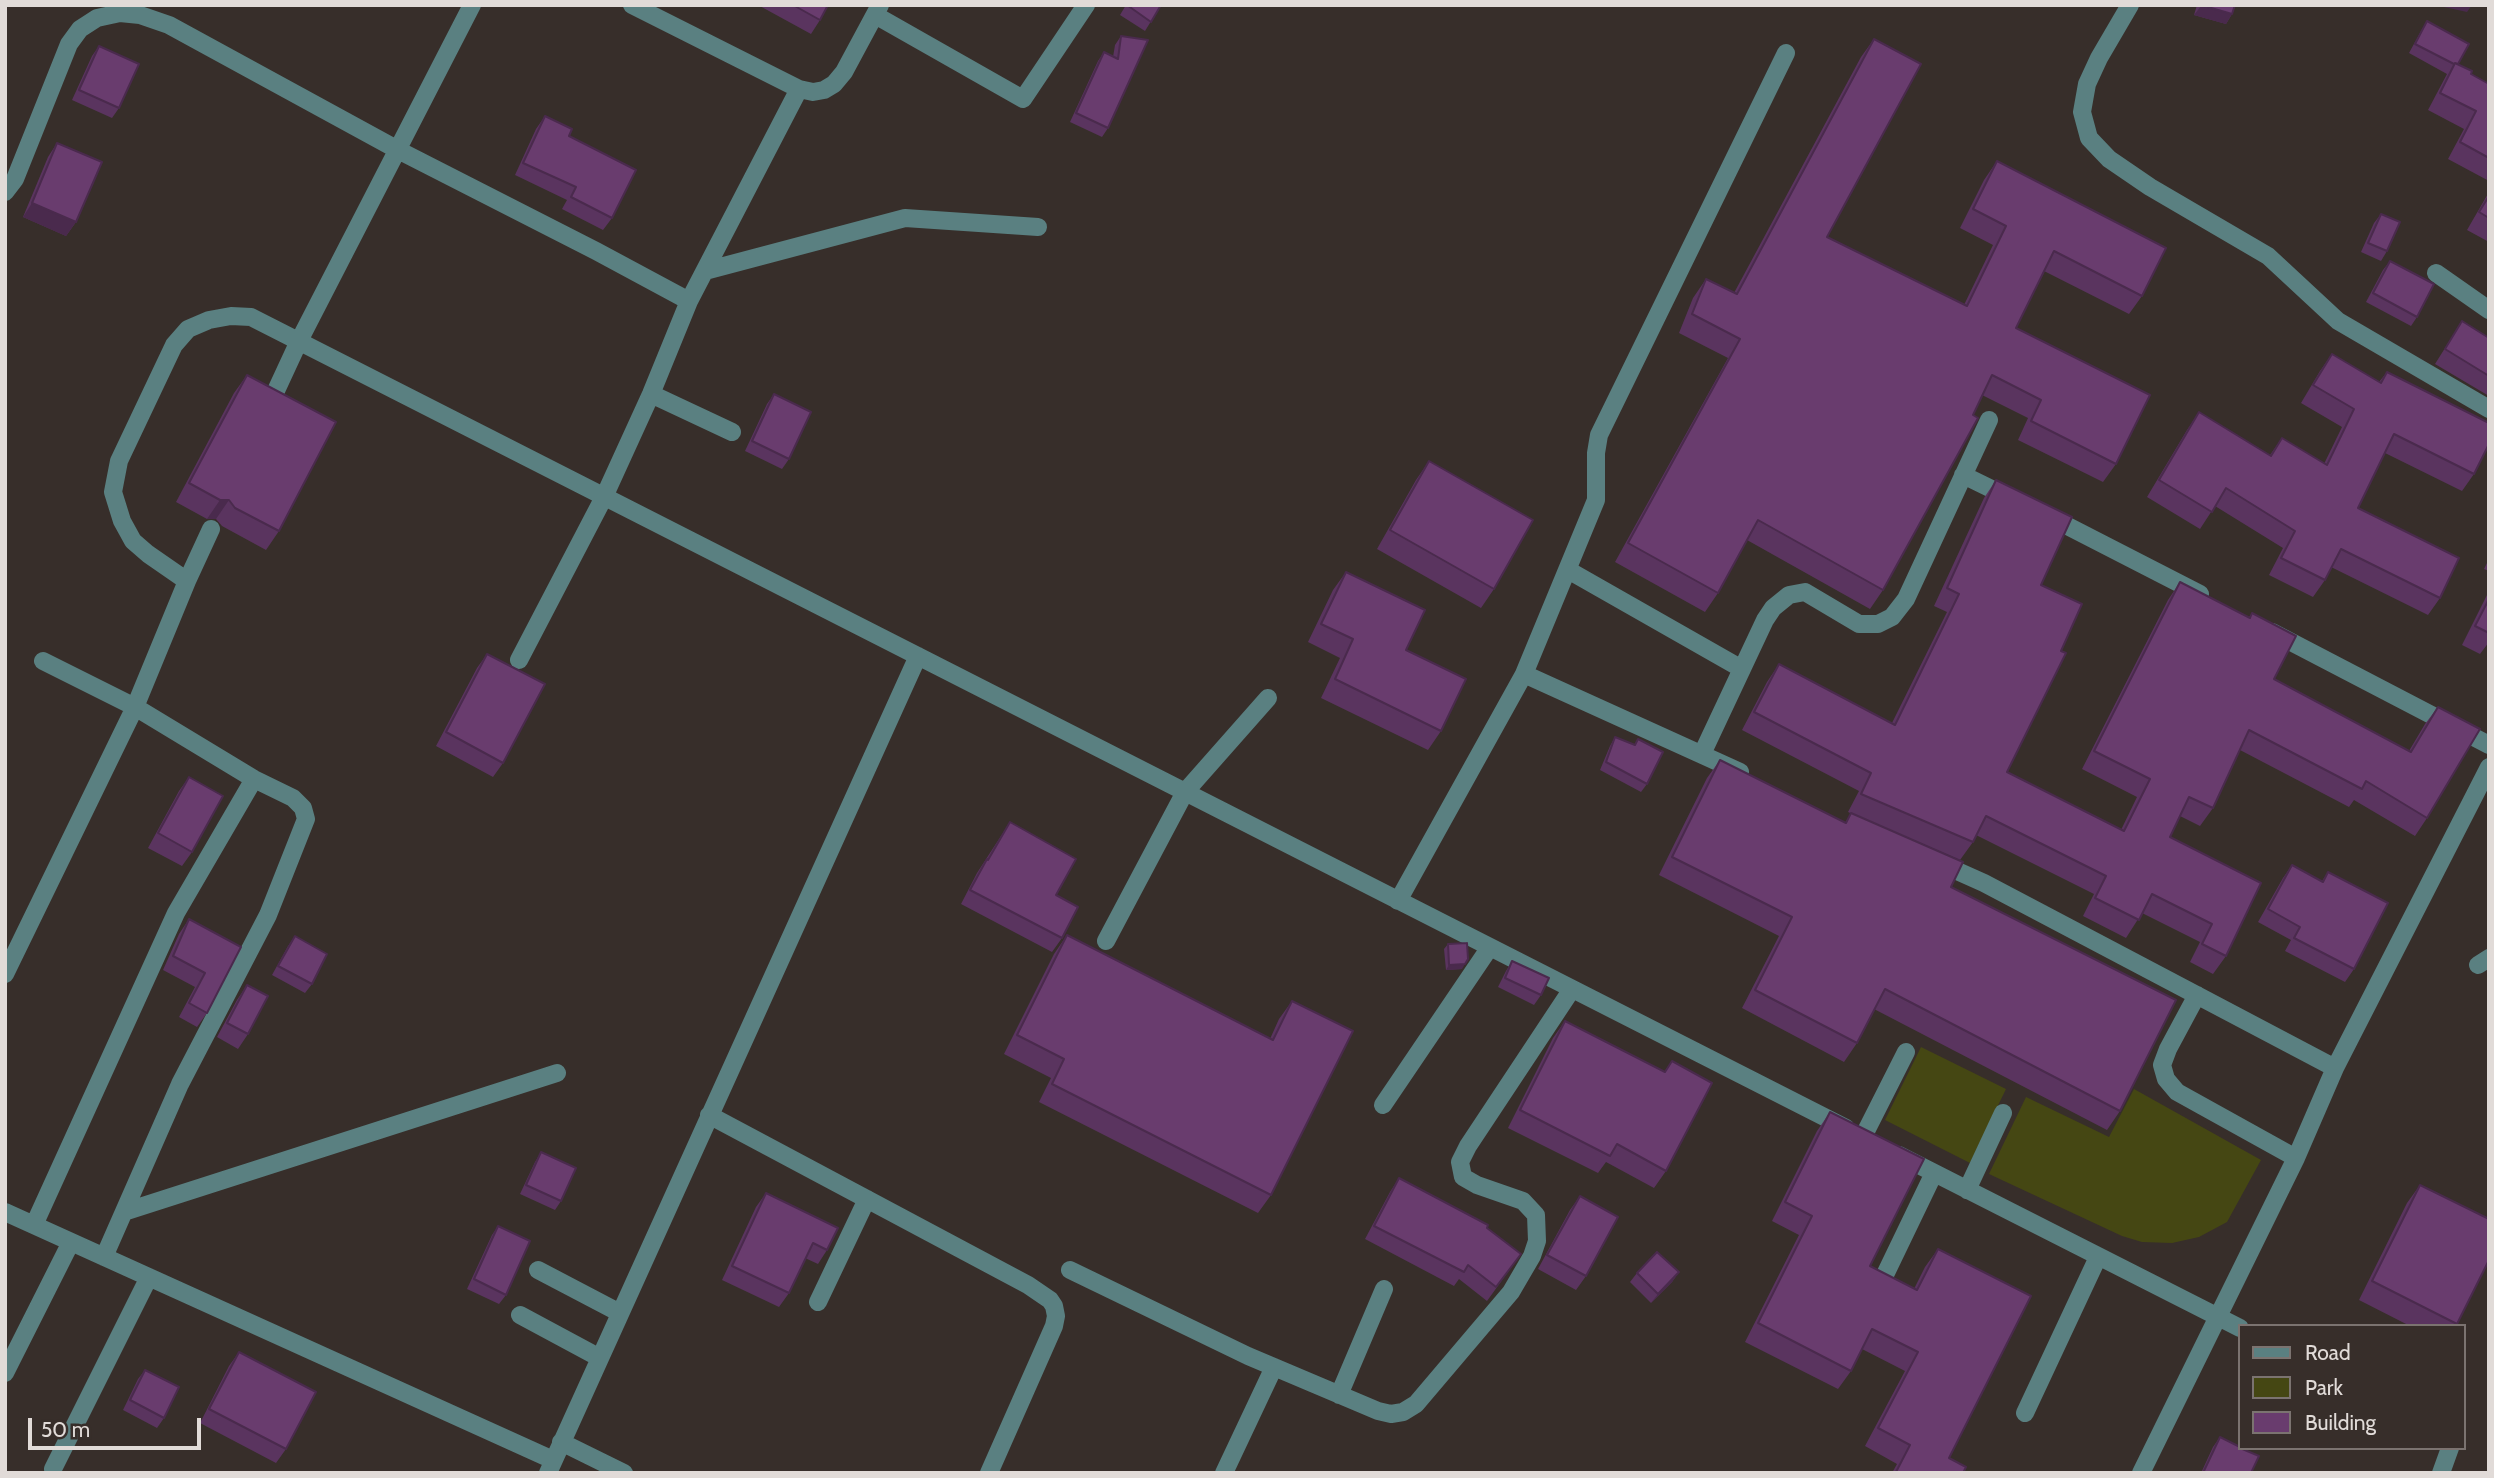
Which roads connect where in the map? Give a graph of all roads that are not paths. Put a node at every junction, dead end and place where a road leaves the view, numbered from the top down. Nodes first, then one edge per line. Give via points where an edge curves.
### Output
1 (472, 5) edge
2 (632, 5) edge
3 (1086, 5) edge
4 (2130, 5) edge
5 (877, 10) edge
6 (1786, 53) dead end
7 (799, 89) junction
8 (398, 150) junction
9 (5, 192) edge
10 (1038, 227) dead end
11 (705, 271) junction
12 (2436, 273) dead end
13 (689, 301) junction
14 (2489, 310) edge
15 (299, 341) junction
16 (651, 394) junction
17 (274, 395) edge
18 (2489, 409) edge
19 (1989, 420) dead end
20 (732, 432) dead end
21 (1963, 475) junction
22 (604, 497) junction
23 (211, 529) dead end
24 (1568, 570) junction
25 (187, 582) junction
26 (2220, 605) edge
27 (2257, 624) edge
28 (918, 656) junction
29 (519, 660) dead end
30 (43, 661) dead end
31 (1742, 669) junction
32 (1524, 674) junction
33 (1268, 698) dead end
34 (135, 707) junction
35 (2489, 745) edge
36 (1702, 754) junction
37 (2489, 767) edge
38 (1750, 777) edge
39 (254, 779) junction
40 (1185, 792) junction
41 (1921, 856) edge
42 (1398, 901) junction
43 (1106, 941) dead end
44 (1490, 947) junction
45 (5, 974) edge
46 (1572, 989) junction
47 (2197, 995) junction
48 (1906, 1052) dead end
49 (2335, 1068) junction
50 (557, 1073) dead end
51 (1383, 1105) dead end
52 (2003, 1113) dead end
53 (709, 1115) junction
54 (1875, 1143) junction
55 (2296, 1158) junction
56 (1934, 1173) junction
57 (1967, 1191) junction
58 (867, 1199) junction
59 (5, 1212) edge
60 (124, 1212) junction
61 (34, 1225) junction
62 (71, 1242) junction
63 (104, 1257) junction
64 (2098, 1257) junction
65 (538, 1270) dead end
66 (1070, 1270) dead end
67 (149, 1277) junction
68 (1882, 1281) edge
69 (1384, 1289) dead end
70 (818, 1302) dead end
71 (620, 1313) junction
72 (520, 1314) dead end
73 (2217, 1317) junction
74 (2238, 1327) edge
75 (600, 1358) junction
76 (1274, 1367) junction
77 (5, 1373) edge
78 (1339, 1395) junction
79 (2025, 1413) dead end
80 (561, 1442) junction
81 (2450, 1450) edge
82 (550, 1467) edge
83 (53, 1469) dead end
84 (624, 1473) edge
85 (989, 1473) edge
86 (1224, 1473) edge
87 (2141, 1473) edge
88 (2441, 1473) edge

1 - 8 street
2 - 7 street
3 - 5 street via 1023,99
4 - 18 street via 2087,84 2081,112 2089,138 2109,159 2150,187 2268,256 2338,321
5 - 7 street via 834,84 813,92
6 - 24 street via 1599,435 1596,500
7 - 11 street
8 - 9 street via 169,26 120,13 97,18 80,29 69,44 15,179
8 - 13 street
8 - 15 street
10 - 11 street via 905,218
11 - 13 street
12 - 14 street
13 - 16 street
15 - 17 street
15 - 22 street
15 - 25 street via 251,317 220,318 188,329 174,345 119,461 113,492 133,541
16 - 20 street
16 - 22 street
19 - 21 street
21 - 26 street
21 - 31 street via 1906,599 1892,618 1859,624 1805,592 1789,595 1765,620
22 - 28 street
22 - 29 street
23 - 25 street
24 - 31 street
24 - 32 street
25 - 34 street
27 - 35 street
28 - 40 street
28 - 53 street
30 - 34 street
31 - 36 street
32 - 36 street
32 - 42 street
33 - 40 street
34 - 39 street
34 - 45 street
36 - 38 street
37 - 49 street
39 - 60 street via 293,799 306,819 268,915 180,1084
39 - 61 street via 176,913
40 - 42 street
40 - 43 street
41 - 47 street via 1984,883
42 - 44 street
44 - 46 street
44 - 51 street
46 - 54 street
46 - 78 street via 1460,1162 1463,1177 1523,1201 1536,1215 1537,1241 1532,1256 1511,1292 1416,1404 1391,1414
47 - 49 street
47 - 55 street via 2162,1065 2166,1079 2177,1092
48 - 54 street
49 - 55 street
50 - 60 street
52 - 57 street
53 - 58 street
53 - 71 street
54 - 56 street
55 - 73 street
56 - 57 street
56 - 68 street
57 - 64 street
58 - 70 street
58 - 85 street via 1028,1285 1054,1306 1054,1326
59 - 61 street
60 - 63 street
61 - 62 street
62 - 63 street
62 - 77 street
63 - 67 street
64 - 73 street
64 - 79 street
65 - 71 street
66 - 76 street
67 - 82 street
67 - 83 street
69 - 78 street
71 - 75 street
72 - 75 street
73 - 74 street
73 - 87 street
75 - 80 street
76 - 78 street
76 - 86 street
80 - 82 street
80 - 84 street
81 - 88 street

